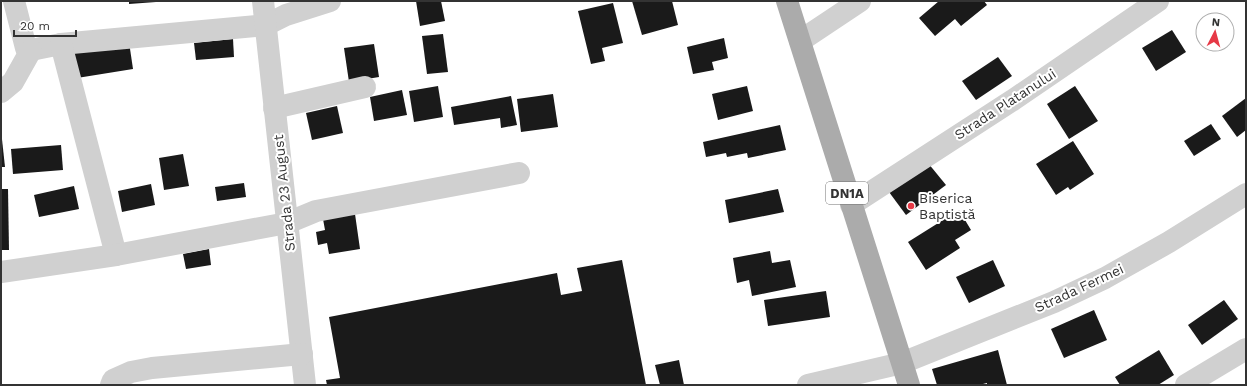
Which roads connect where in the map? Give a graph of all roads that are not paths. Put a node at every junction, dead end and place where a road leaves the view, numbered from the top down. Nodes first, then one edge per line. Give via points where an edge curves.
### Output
1 (14, 1) edge
2 (263, 1) edge
3 (330, 1) edge
4 (787, 1) edge
5 (860, 1) edge
6 (1158, 1) edge
7 (266, 25) junction
8 (800, 41) junction
9 (61, 44) junction
10 (32, 50) junction
11 (365, 87) dead end
12 (1, 92) edge
13 (274, 108) junction
14 (518, 173) dead end
15 (1246, 194) edge
16 (850, 205) junction
17 (287, 223) junction
18 (116, 255) junction
19 (1, 272) edge
20 (1246, 350) edge
21 (302, 354) junction
22 (902, 363) junction
23 (111, 385) edge
24 (305, 385) edge
25 (808, 385) edge
26 (874, 385) edge
27 (908, 385) edge
28 (1186, 385) edge

1 - 10 street via 23,40 26,48
2 - 7 street, Strada 23 August
3 - 7 street
4 - 8 main road, DN1A
5 - 8 street
6 - 16 street, Strada Platanului
7 - 9 street
7 - 13 street, Strada 23 August
8 - 16 main road, DN1A
9 - 10 street
9 - 18 street
10 - 12 street via 13,82
11 - 13 street
13 - 17 street, Strada 23 August
14 - 17 street via 316,211
15 - 22 street, Strada Fermei via 1105,278 1054,302
16 - 22 main road, DN1A
17 - 18 street
17 - 21 street, Strada 23 August
18 - 19 street
20 - 28 street
21 - 23 street via 152,368 132,372 113,380
21 - 24 street, Strada 23 August
22 - 25 street
22 - 26 street
22 - 27 main road, DN1A

